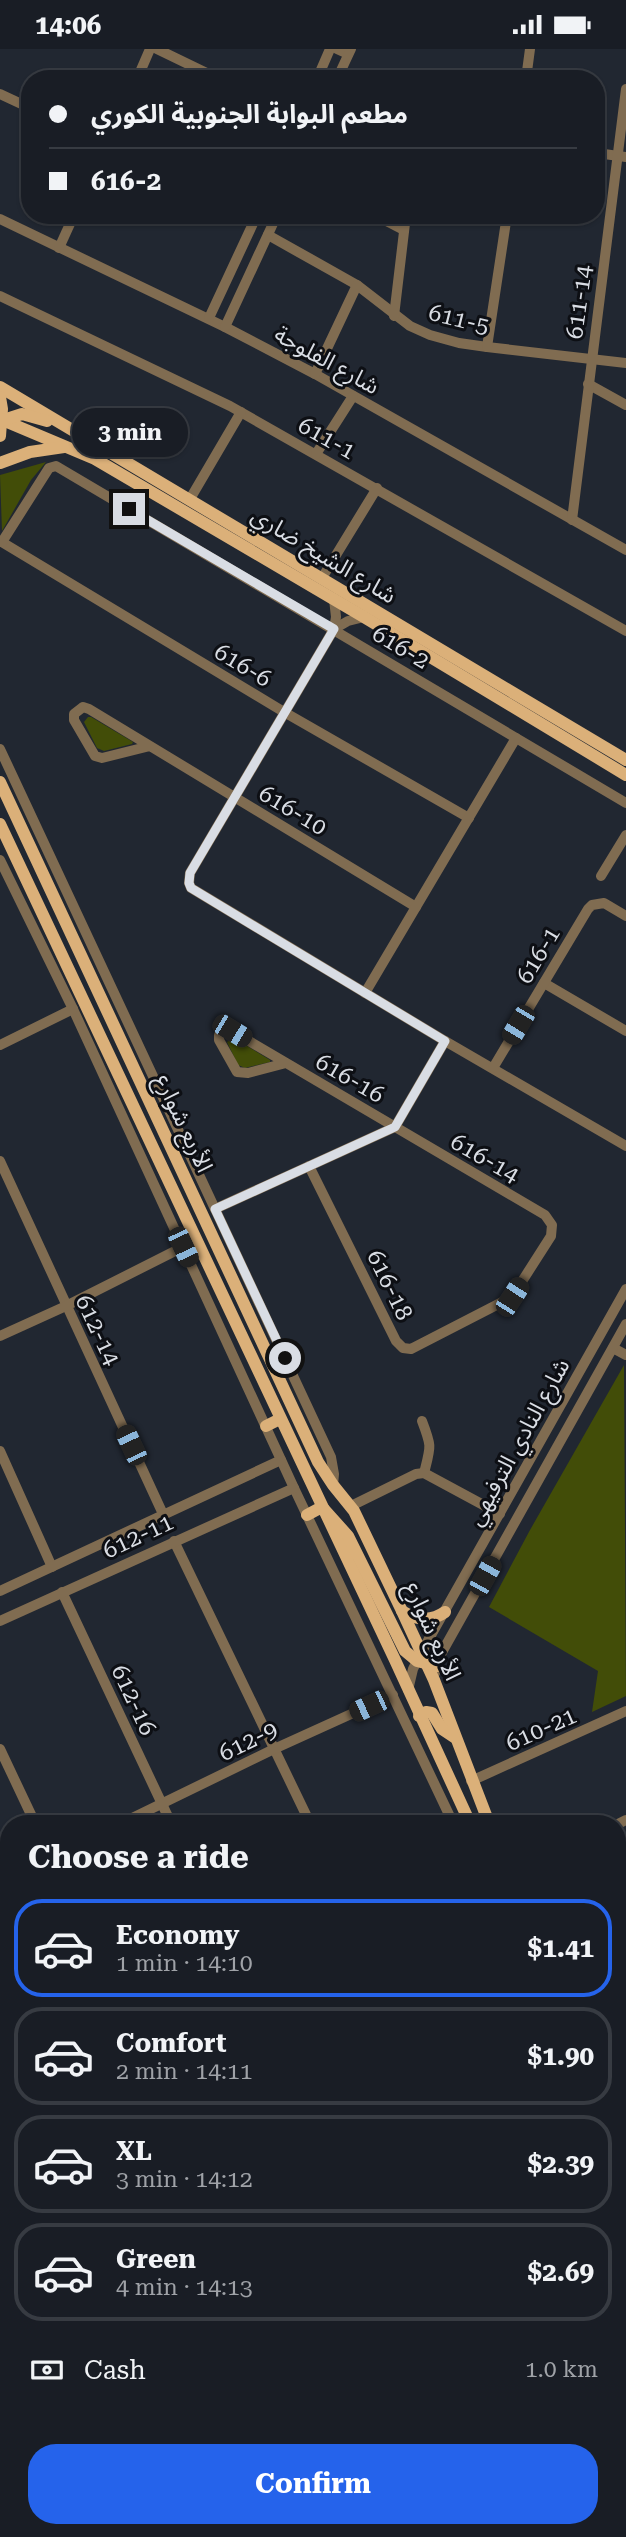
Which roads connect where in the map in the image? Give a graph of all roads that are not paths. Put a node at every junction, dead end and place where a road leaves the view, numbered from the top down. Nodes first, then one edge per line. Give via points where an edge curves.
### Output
1 (150, 49) edge
2 (157, 49) edge
3 (330, 49) edge
4 (337, 49) edge
5 (530, 49) edge
6 (349, 52) edge
7 (141, 70) edge
8 (200, 70) edge
9 (321, 70) edge
10 (341, 70) edge
11 (527, 70) edge
12 (626, 89) edge
13 (0, 94) edge
14 (21, 104) edge
15 (622, 156) edge
16 (0, 219) edge
17 (70, 224) edge
18 (252, 224) edge
19 (273, 224) edge
20 (392, 224) edge
21 (405, 224) edge
22 (506, 224) edge
23 (404, 230) junction
24 (268, 235) junction
25 (59, 248) junction
26 (357, 285) junction
27 (0, 296) edge
28 (394, 316) junction
29 (209, 319) junction
30 (225, 327) junction
31 (487, 347) junction
32 (590, 359) junction
33 (626, 363) edge
34 (315, 375) junction
35 (588, 384) junction
36 (0, 387) edge
37 (353, 396) junction
38 (0, 397) edge
39 (626, 405) edge
40 (241, 412) junction
41 (1, 420) edge
42 (65, 428) junction
43 (0, 436) edge
44 (72, 447) junction
45 (316, 454) junction
46 (0, 463) edge
47 (377, 488) junction
48 (190, 499) junction
49 (572, 520) junction
50 (1, 541) edge
51 (626, 550) edge
52 (322, 578) junction
53 (334, 599) junction
54 (364, 617) junction
55 (334, 629) junction
56 (626, 631) edge
57 (284, 712) junction
58 (516, 737) junction
59 (150, 745) junction
60 (0, 749) edge
61 (626, 760) edge
62 (626, 775) edge
63 (0, 782) edge
64 (234, 797) junction
65 (626, 803) edge
66 (468, 818) junction
67 (0, 824) edge
68 (626, 835) edge
69 (0, 860) edge
70 (601, 877) dead end
71 (416, 907) junction
72 (626, 916) edge
73 (544, 983) junction
74 (365, 993) junction
75 (73, 1009) junction
76 (626, 1031) edge
77 (445, 1041) junction
78 (0, 1045) edge
79 (286, 1063) junction
80 (492, 1068) junction
81 (395, 1127) junction
82 (169, 1142) junction
83 (626, 1146) edge
84 (152, 1150) junction
85 (0, 1161) edge
86 (310, 1166) junction
87 (215, 1209) junction
88 (552, 1225) joint
89 (183, 1247) junction
90 (626, 1289) edge
91 (66, 1306) junction
92 (625, 1332) edge
93 (0, 1336) edge
94 (620, 1352) edge
95 (279, 1419) junction
96 (422, 1421) dead end
97 (267, 1426) junction
98 (0, 1451) edge
99 (281, 1460) junction
100 (424, 1473) junction
101 (333, 1485) junction
102 (294, 1488) junction
103 (351, 1506) junction
104 (322, 1507) junction
105 (163, 1514) junction
106 (500, 1514) junction
107 (307, 1515) junction
108 (174, 1541) junction
109 (52, 1567) junction
110 (0, 1591) edge
111 (62, 1593) junction
112 (402, 1611) junction
113 (445, 1612) junction
114 (0, 1621) edge
115 (413, 1637) junction
116 (400, 1644) junction
117 (425, 1661) junction
118 (408, 1690) junction
119 (393, 1695) junction
120 (626, 1711) edge
121 (419, 1716) junction
122 (455, 1738) junction
123 (0, 1749) edge
124 (274, 1749) junction
125 (471, 1781) junction
126 (162, 1805) junction
127 (31, 1815) edge
128 (140, 1815) edge
129 (167, 1815) edge
130 (306, 1815) edge
131 (449, 1815) edge
132 (464, 1815) edge
133 (486, 1815) edge

1 - 7 street
2 - 8 street
3 - 9 street
4 - 6 street
5 - 11 street
6 - 10 street
12 - 15 street, 611-14
13 - 14 street
15 - 32 street, 611-14
16 - 25 street, شارع الفلوجة
17 - 25 street
18 - 29 street
19 - 24 street
20 - 23 street
21 - 23 street
22 - 31 street
23 - 28 street
24 - 26 street, 611-5
24 - 30 street
25 - 29 street, شارع الفلوجة
26 - 28 street, 611-5
26 - 34 street
27 - 40 street, 611-1
28 - 31 street, 611-5 via 430,335
29 - 30 street, شارع الفلوجة
30 - 34 street, شارع الفلوجة
31 - 32 street, 611-5
32 - 33 street, 611-5
32 - 35 street, 611-14
34 - 37 street, شارع الفلوجة
35 - 39 street
35 - 49 street, 611-14
36 - 42 main road, شارع الشيخ ضاري
37 - 45 street
37 - 49 street, شارع الفلوجة
38 - 41 main road
40 - 45 street, 611-1
40 - 48 street
41 - 42 main road via 22,414
41 - 43 main road
41 - 44 main road, شارع الشيخ ضاري
42 - 48 main road, شارع الشيخ ضاري
44 - 46 main road via 30,452
44 - 53 main road, شارع الشيخ ضاري
45 - 47 street, 611-1
47 - 52 street
47 - 56 street, 611-1
48 - 52 main road, شارع الشيخ ضاري
49 - 51 street, شارع الفلوجة
50 - 55 street, 616-2 via 49,468 56,466
50 - 57 street, 616-6
52 - 61 main road, شارع الشيخ ضاري
53 - 54 main road, شارع الشيخ ضاري
53 - 55 street
54 - 55 street
54 - 62 main road, شارع الشيخ ضاري
55 - 57 street
55 - 58 street, 616-2
57 - 64 street
57 - 66 street, 616-6
58 - 65 street, 616-2
58 - 66 street
59 - 59 street, 616-10 via 108,757 95,756 75,714 83,707 89,709
59 - 64 street, 616-10
60 - 87 street
63 - 82 main road, الأربع شوارع
64 - 71 street, 616-10
64 - 74 street via 190,873 189,883 195,892
66 - 71 street
67 - 84 main road, الأربع شوارع
68 - 70 street
69 - 75 street
71 - 74 street
72 - 73 street, 616-1 via 604,903 588,909
73 - 76 street
73 - 80 street, 616-1
74 - 77 street
75 - 78 street
75 - 89 street
77 - 80 street
77 - 81 street
79 - 79 street, 616-16 via 237,1072 219,1035 232,1031
79 - 81 street, 616-16
80 - 83 street
81 - 86 street
81 - 88 street, 616-14 via 545,1215
82 - 84 main road
82 - 101 main road, الأربع شوارع via 318,1462
84 - 95 main road, الأربع شوارع
85 - 91 street, 612-14
86 - 87 street
86 - 88 street, 616-18 via 403,1348 411,1349 512,1297 551,1236
87 - 101 street via 331,1457
89 - 91 street
89 - 97 street
90 - 106 street, شارع النادي الترفيهي
91 - 93 street
91 - 105 street, 612-14
92 - 94 street, شارع النادي الترفيهي
94 - 117 street, شارع النادي الترفيهي via 441,1654
95 - 97 main road
95 - 104 main road, الأربع شوارع
96 - 100 street via 431,1451
97 - 99 street
98 - 109 street
99 - 102 street
99 - 105 street, 612-11
100 - 103 street
100 - 106 street
101 - 103 main road, الأربع شوارع
102 - 107 street
102 - 108 street, 612-11
103 - 112 main road, الأربع شوارع
104 - 107 main road
104 - 116 main road via 348,1537
104 - 118 main road, الأربع شوارع
105 - 109 street, 612-11
106 - 113 street, شارع النادي الترفيهي
107 - 119 street
108 - 111 street, 612-11
108 - 124 street
109 - 110 street, 612-11
111 - 114 street, 612-11
111 - 126 street, 612-16
112 - 113 main road via 427,1619
112 - 115 main road, الأربع شوارع
113 - 117 street, شارع النادي الترفيهي
115 - 116 main road
115 - 117 main road, الأربع شوارع
116 - 117 main road
117 - 118 street, شارع النادي الترفيهي
117 - 122 main road, الأربع شوارع
118 - 121 main road, الأربع شوارع
119 - 124 street, 612-9
119 - 131 street
120 - 125 street, 610-21
121 - 122 main road via 432,1713 442,1730
121 - 132 main road, الأربع شوارع
122 - 125 main road, الأربع شوارع
123 - 127 street
124 - 126 street, 612-9
124 - 130 street
125 - 133 main road, الأربع شوارع
126 - 128 street, 612-9
126 - 129 street, 612-16

